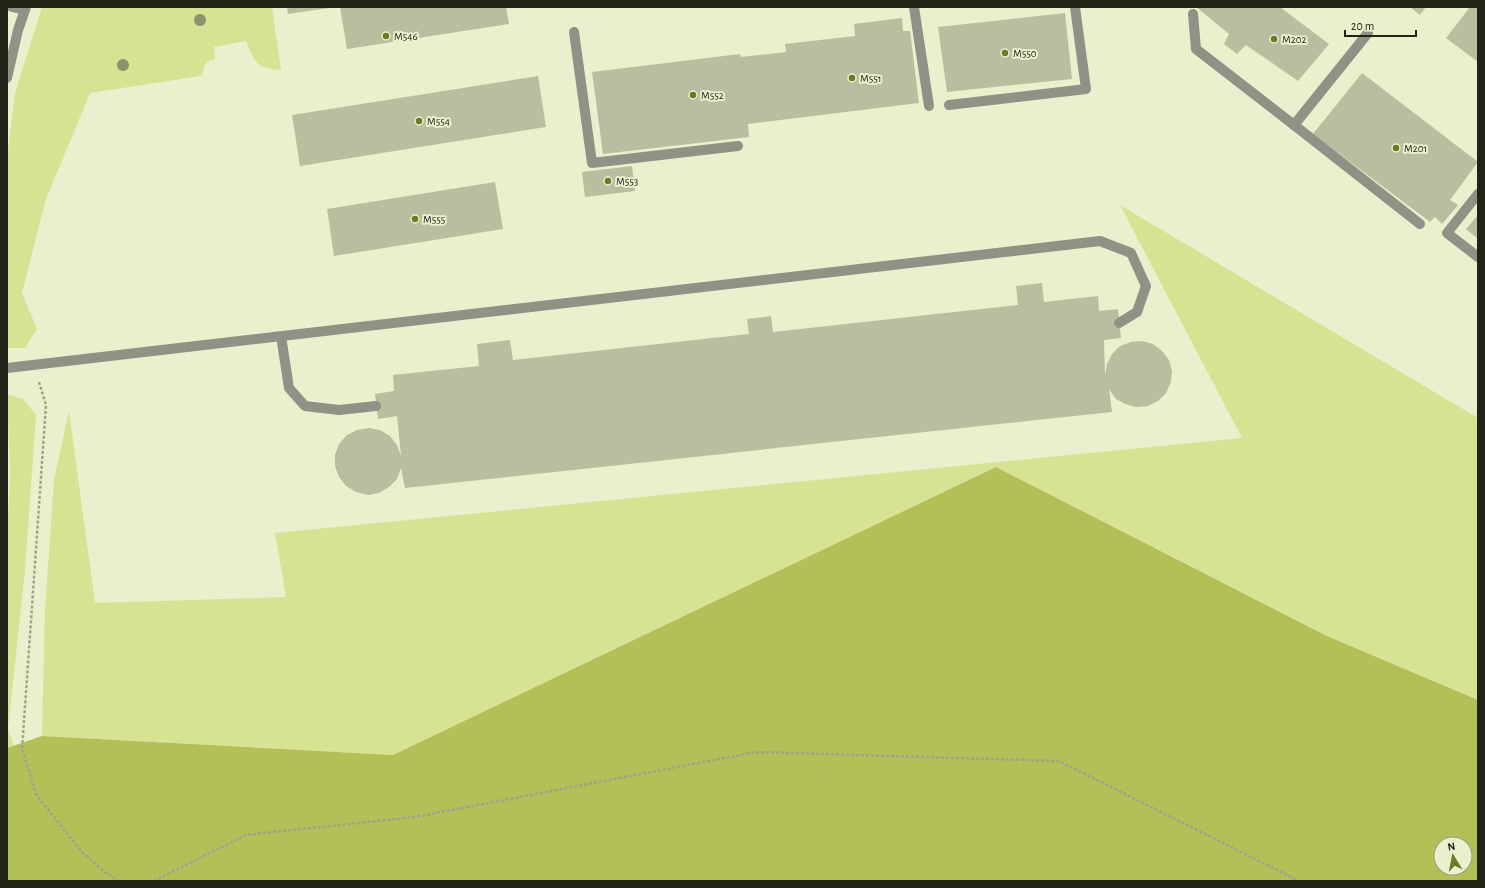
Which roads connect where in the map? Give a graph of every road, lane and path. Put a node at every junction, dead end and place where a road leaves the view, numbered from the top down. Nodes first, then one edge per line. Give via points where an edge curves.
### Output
1 (12, 7) edge
2 (914, 7) edge
3 (1075, 7) edge
4 (26, 8) edge
5 (1193, 14) dead end
6 (574, 32) dead end
7 (1368, 33) dead end
8 (7, 78) edge
9 (949, 105) dead end
10 (929, 106) dead end
11 (1294, 125) junction
12 (738, 146) dead end
13 (1478, 194) edge
14 (1420, 224) dead end
15 (1478, 257) edge
16 (1119, 323) dead end
17 (281, 336) junction
18 (30, 365) junction
19 (7, 368) edge
20 (376, 406) dead end
21 (119, 881) edge
22 (154, 881) edge
23 (1299, 881) edge

1 - 4 street
2 - 10 street
3 - 9 street via 1086,89
4 - 8 street
5 - 11 street via 1196,49
6 - 12 street via 592,163
7 - 11 street
11 - 14 street
13 - 15 street via 1447,233
16 - 17 street via 1137,312 1146,286 1131,254 1100,241
17 - 18 street
17 - 20 street via 289,388 305,406 339,410
18 - 19 street
18 - 21 path via 40,384 46,405 22,750 37,796 83,853
22 - 23 path via 246,835 415,817 756,752 1059,761

